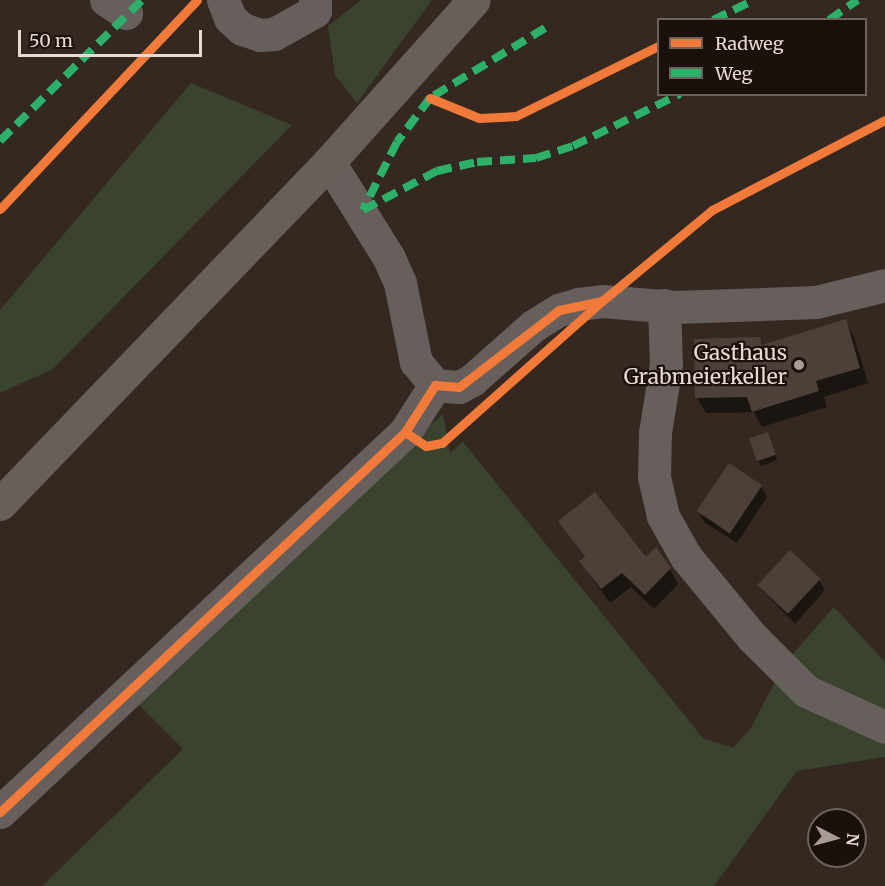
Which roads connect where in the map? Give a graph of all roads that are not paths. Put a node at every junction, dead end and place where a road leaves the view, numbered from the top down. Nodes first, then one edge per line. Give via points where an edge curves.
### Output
1 (223, 0) edge
2 (315, 0) edge
3 (474, 0) edge
4 (329, 162) junction
5 (885, 285) edge
6 (664, 305) junction
7 (435, 385) junction
8 (0, 504) edge
9 (885, 728) edge
10 (0, 812) edge

1 - 2 street via 230,18 242,29 260,35 274,34 315,12
3 - 4 main road
4 - 7 street via 389,258 400,283 416,362
4 - 8 main road
5 - 6 street via 816,302
6 - 7 street via 602,301 559,310 533,326 472,380 459,387
6 - 9 street via 666,364 655,433 654,477 663,516 686,557 752,637 806,691
7 - 10 street via 405,432

